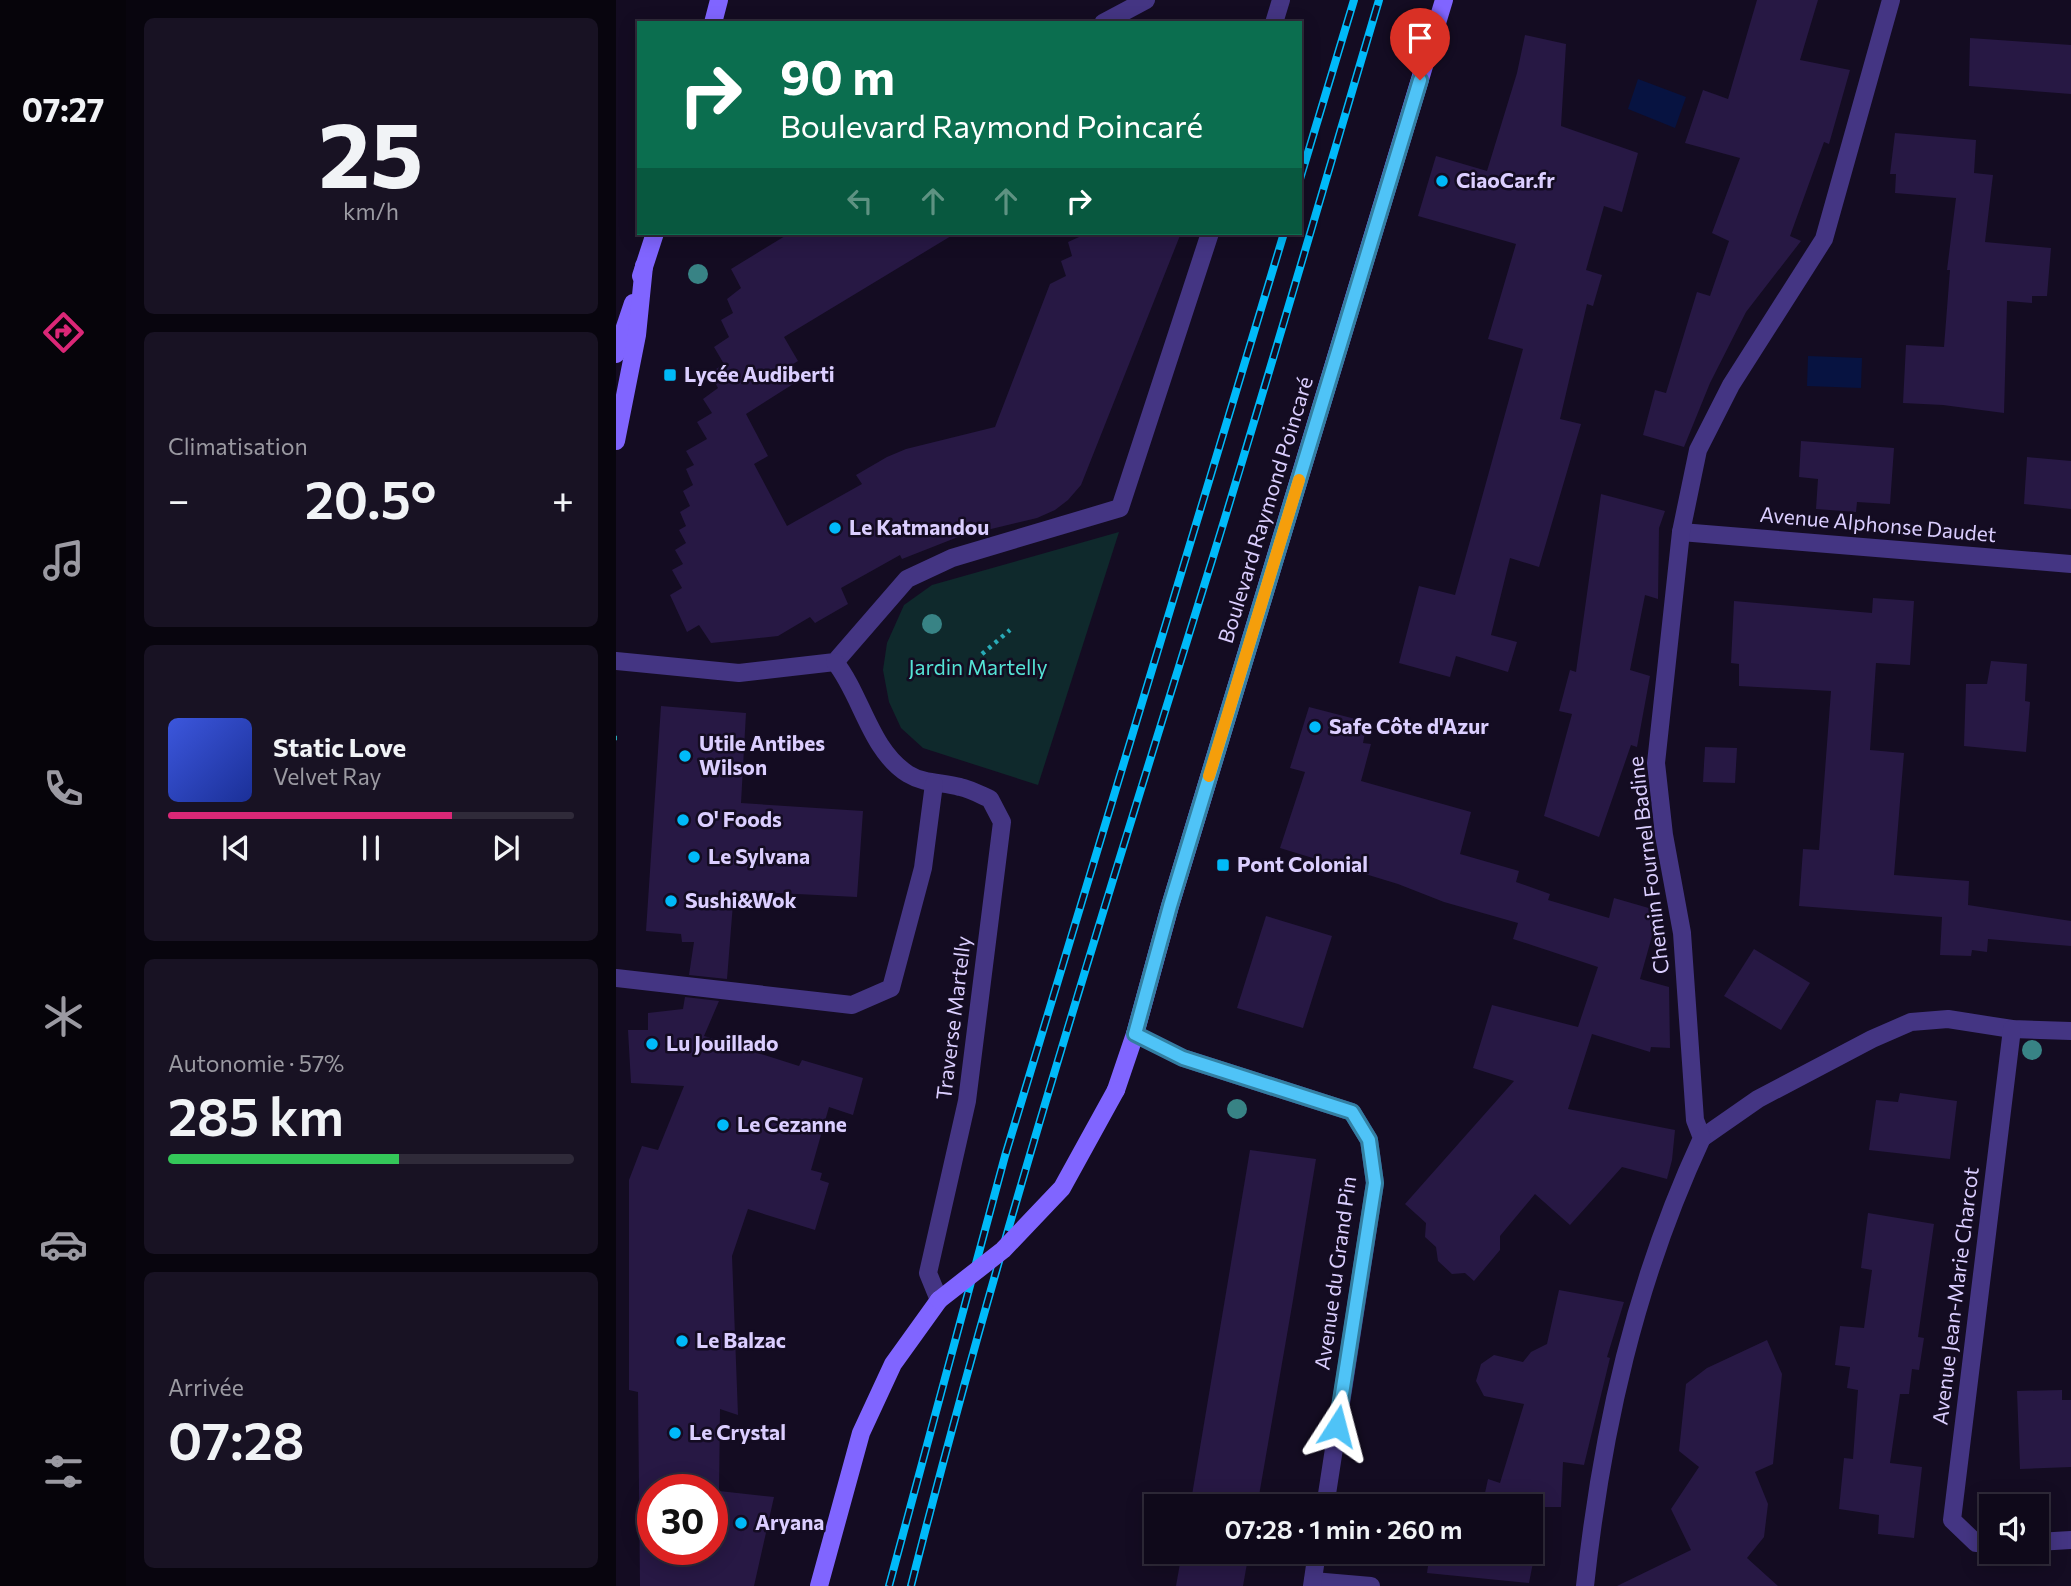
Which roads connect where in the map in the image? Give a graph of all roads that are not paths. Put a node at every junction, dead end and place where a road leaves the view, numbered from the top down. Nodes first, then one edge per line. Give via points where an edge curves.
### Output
1 (719, 0) edge
2 (1146, 0) edge
3 (1281, 0) edge
4 (1444, 0) edge
5 (1891, 0) edge
6 (714, 21) edge
7 (1107, 21) edge
8 (1275, 21) edge
9 (654, 235) edge
10 (1209, 235) edge
11 (644, 266) junction
12 (616, 354) edge
13 (616, 441) edge
14 (1681, 532) junction
15 (2071, 564) edge
16 (618, 661) edge
17 (835, 662) junction
18 (933, 784) junction
19 (616, 978) edge
20 (2012, 1029) junction
21 (2071, 1031) edge
22 (1135, 1034) junction
23 (1702, 1138) junction
24 (939, 1300) junction
25 (1327, 1494) edge
26 (2071, 1541) edge
27 (2049, 1542) edge
28 (1979, 1543) edge
29 (1316, 1564) edge
30 (1313, 1583) edge
31 (819, 1586) edge
32 (1371, 1586) edge
33 (1585, 1586) edge

1 - 6 main road
2 - 7 street
3 - 8 street
4 - 22 main road, Boulevard Raymond Poincaré
5 - 14 street, Chemin Fournel Badine via 1824,239 1731,385 1698,450
9 - 11 main road
10 - 17 street via 1120,508 952,558 907,579
11 - 12 main road
11 - 13 main road via 637,335
14 - 15 street, Avenue Alphonse Daudet
14 - 23 street, Chemin Fournel Badine via 1656,763 1682,933 1695,1120
16 - 17 street via 739,673
17 - 18 street, Traverse Martelly via 892,761
18 - 19 street via 923,868 891,988 852,1005
18 - 24 street, Traverse Martelly via 960,787 990,799 1002,822 967,1101 928,1273
20 - 21 street
20 - 23 street via 1948,1019 1911,1022 1758,1099
20 - 28 street, Avenue Jean-Marie Charcot via 1952,1520
22 - 24 main road, Boulevard Raymond Poincaré, bridge via 1115,1090 1062,1188 1003,1250
22 - 25 street, Avenue du Grand Pin via 1183,1058 1352,1112 1369,1140 1375,1183
23 - 33 street via 1685,1173 1621,1363 1595,1495
24 - 31 main road, Boulevard Raymond Poincaré via 892,1364 861,1433
26 - 27 street
29 - 30 street
30 - 32 street

